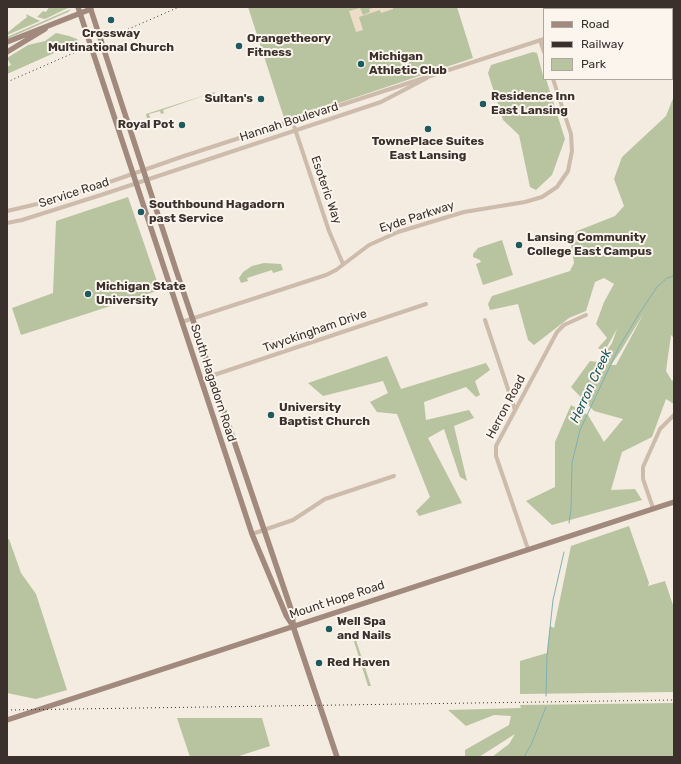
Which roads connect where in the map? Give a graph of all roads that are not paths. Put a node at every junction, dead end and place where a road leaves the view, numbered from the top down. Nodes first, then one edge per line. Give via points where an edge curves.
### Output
1 (91, 8) edge
2 (79, 10) edge
3 (49, 26) junction
4 (542, 39) edge
5 (7, 42) edge
6 (7, 52) edge
7 (434, 74) junction
8 (553, 80) edge
9 (292, 120) junction
10 (295, 130) junction
11 (144, 169) junction
12 (132, 173) junction
13 (147, 179) junction
14 (135, 183) junction
15 (7, 211) edge
16 (7, 223) edge
17 (343, 264) junction
18 (164, 269) junction
19 (176, 270) junction
20 (426, 304) dead end
21 (586, 315) dead end
22 (192, 319) junction
23 (485, 320) dead end
24 (182, 322) junction
25 (205, 357) junction
26 (194, 360) junction
27 (211, 376) junction
28 (515, 410) junction
29 (674, 416) edge
30 (235, 446) junction
31 (223, 448) junction
32 (394, 476) dead end
33 (674, 502) edge
34 (653, 508) junction
35 (263, 530) junction
36 (252, 534) junction
37 (528, 549) junction
38 (294, 626) junction
39 (7, 720) edge
40 (338, 757) edge

1 - 2 street
1 - 11 street, South Hagadorn Road
2 - 3 street
2 - 12 street, South Hagadorn Road
3 - 5 street
3 - 6 street
4 - 7 street, Hannah Boulevard
7 - 9 street, Hannah Boulevard
7 - 10 street, Hannah Boulevard via 381,102
8 - 17 street, Eyde Parkway via 572,144 568,171 557,187 542,197 525,202 464,212 398,232 369,245
9 - 10 street, Esoteric Way
9 - 11 street, Hannah Boulevard
10 - 13 street, Hannah Boulevard
10 - 17 street, Esoteric Way via 329,231
11 - 12 street, Hannah Boulevard
11 - 13 street, South Hagadorn Road
12 - 14 street, South Hagadorn Road
12 - 15 street, Hannah Boulevard via 46,202
13 - 14 street, Service Road
13 - 19 street, South Hagadorn Road
14 - 16 street, Service Road
14 - 18 street, South Hagadorn Road
17 - 22 street, Eyde Parkway via 326,275
18 - 19 street via 169,272
18 - 24 street, South Hagadorn Road
19 - 22 street, South Hagadorn Road
20 - 27 street, Twyckingham Drive
21 - 28 street, Herron Road via 564,325 557,332
22 - 24 street, Eyde Parkway
22 - 25 street, South Hagadorn Road
23 - 28 street
24 - 26 street, South Hagadorn Road
25 - 26 street
25 - 27 street, South Hagadorn Road
26 - 31 street, South Hagadorn Road
27 - 30 street, South Hagadorn Road
28 - 37 street, Herron Road via 496,443 495,451
29 - 34 street via 660,429 643,467 643,479
30 - 31 street via 228,450
30 - 35 street, South Hagadorn Road
31 - 36 street, South Hagadorn Road
32 - 35 street via 325,499 293,520
33 - 34 street, Mount Hope Road
34 - 37 street, Mount Hope Road
35 - 36 street
35 - 38 street, South Hagadorn Road via 292,612
36 - 38 street, South Hagadorn Road via 286,615
37 - 38 street, Mount Hope Road
38 - 39 street, Mount Hope Road
38 - 40 street, South Hagadorn Road

